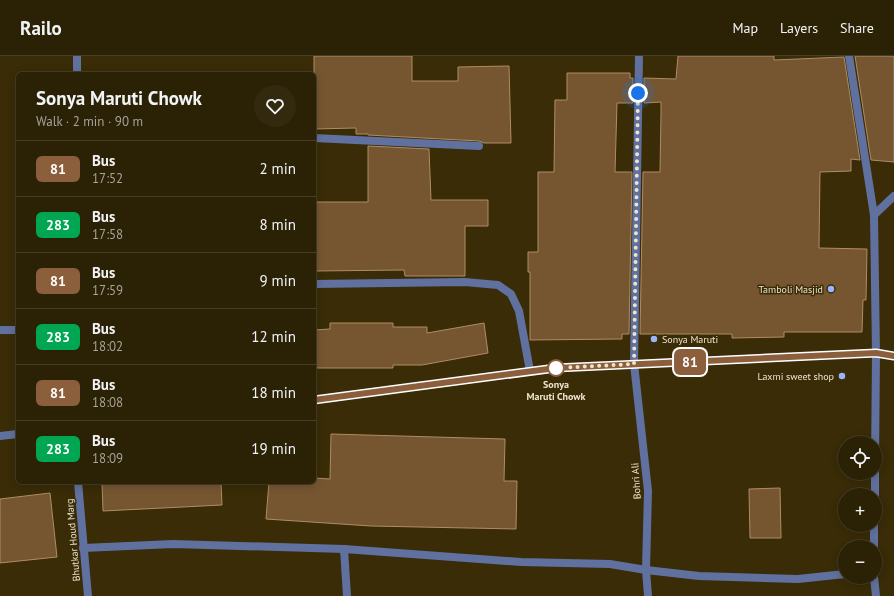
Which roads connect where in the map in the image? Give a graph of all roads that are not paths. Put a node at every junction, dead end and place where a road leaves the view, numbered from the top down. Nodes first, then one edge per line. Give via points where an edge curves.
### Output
1 (77, 56) edge
2 (639, 56) edge
3 (849, 56) edge
4 (77, 72) edge
5 (316, 138) edge
6 (478, 146) dead end
7 (894, 196) edge
8 (874, 215) junction
9 (316, 284) edge
10 (0, 330) edge
11 (16, 330) edge
12 (876, 353) junction
13 (894, 356) edge
14 (634, 364) junction
15 (530, 371) junction
16 (316, 400) edge
17 (16, 434) edge
18 (0, 436) edge
19 (875, 436) edge
20 (78, 484) edge
21 (83, 548) junction
22 (344, 549) junction
23 (646, 570) junction
24 (838, 575) edge
25 (875, 584) edge
26 (88, 596) edge
27 (347, 596) edge
28 (648, 596) edge
29 (876, 596) edge

1 - 4 street
2 - 14 street, Bohri Ali
3 - 8 street
5 - 6 street
7 - 8 street
8 - 12 street
9 - 15 street via 465,282 498,285 511,294 519,311
10 - 11 street
12 - 13 street
12 - 14 street
12 - 19 street
14 - 15 street
14 - 23 street, Bohri Ali via 648,491
15 - 16 street
17 - 18 street
20 - 21 street, Bhutkar Houd Marg
21 - 22 street via 173,544
21 - 26 street, Bhutkar Houd Marg
22 - 23 street via 521,562 610,564
22 - 27 street
23 - 24 street via 699,576 798,579
23 - 28 street, Bohri Ali
25 - 29 street

